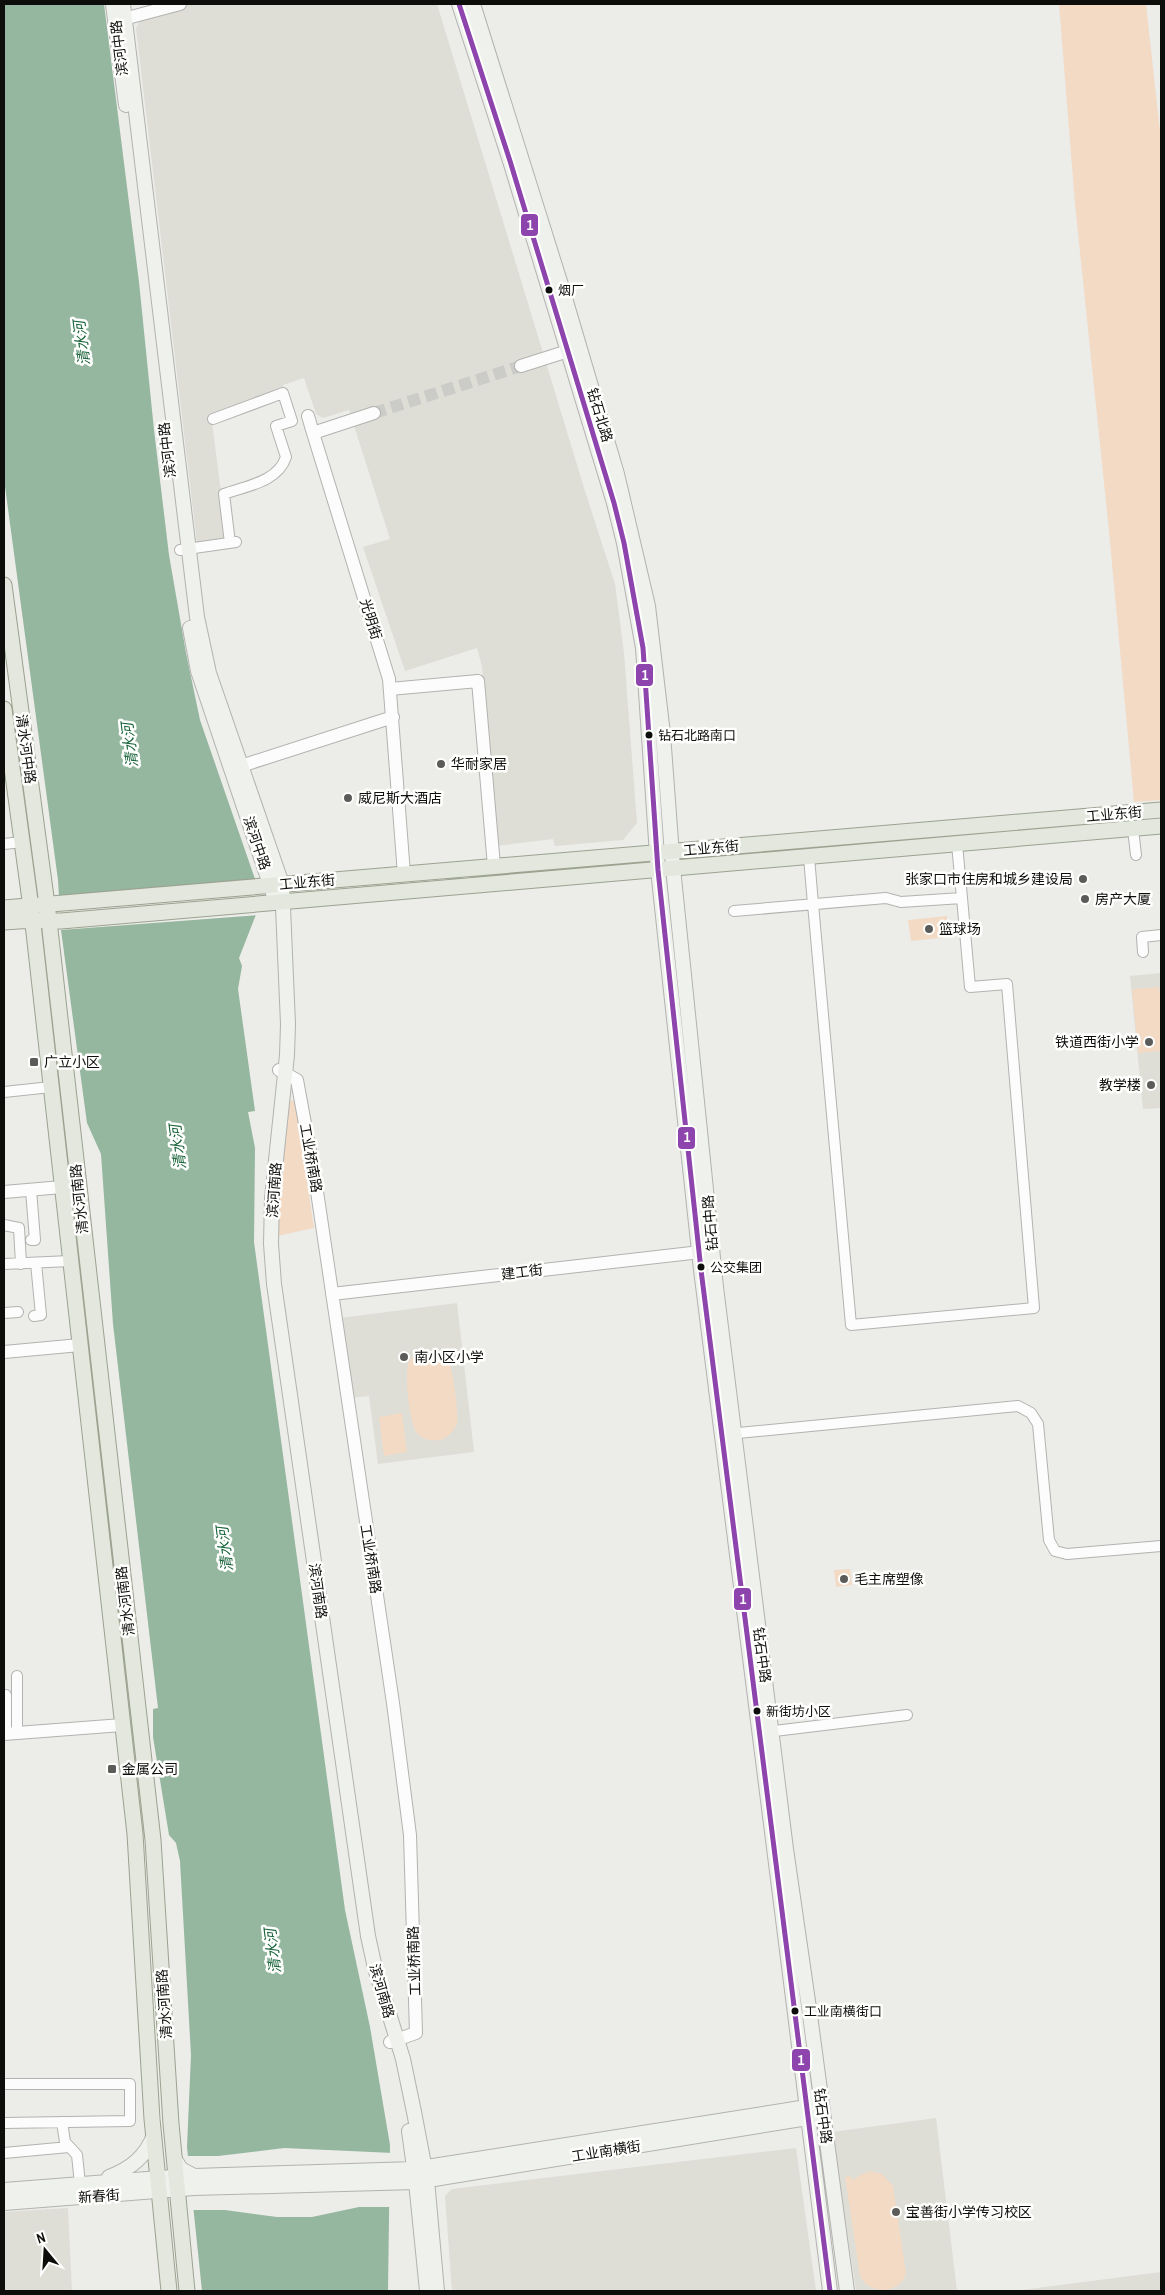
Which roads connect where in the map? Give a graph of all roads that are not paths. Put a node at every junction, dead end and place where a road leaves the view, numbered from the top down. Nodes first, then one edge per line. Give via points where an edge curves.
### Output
1 (113, 4) edge
2 (123, 4) edge
3 (180, 4) edge
4 (459, 4) edge
5 (473, 4) edge
6 (120, 20) junction
7 (568, 351) junction
8 (521, 366) tunnel mouth
9 (374, 413) tunnel mouth
10 (308, 416) joint
11 (213, 419) dead end
12 (292, 421) junction
13 (313, 433) junction
14 (184, 550) junction
15 (4, 585) edge
16 (390, 689) junction
17 (4, 709) edge
18 (393, 717) junction
19 (5, 730) edge
20 (241, 766) junction
21 (1161, 810) edge
22 (1161, 826) edge
23 (1133, 829) junction
24 (22, 842) junction
25 (4, 844) edge
26 (957, 844) junction
27 (672, 851) junction
28 (657, 853) junction
29 (1136, 855) dead end
30 (809, 857) junction
31 (494, 866) junction
32 (673, 868) junction
33 (658, 870) junction
34 (404, 874) junction
35 (271, 885) junction
36 (28, 886) junction
37 (962, 898) junction
38 (274, 903) junction
39 (814, 904) junction
40 (734, 911) dead end
41 (32, 913) junction
42 (4, 915) edge
43 (53, 918) junction
44 (1161, 935) edge
45 (36, 947) junction
46 (1143, 952) dead end
47 (282, 1071) junction
48 (51, 1088) junction
49 (4, 1092) edge
50 (62, 1187) junction
51 (31, 1190) junction
52 (4, 1192) edge
53 (4, 1225) edge
54 (31, 1240) dead end
55 (705, 1251) junction
56 (70, 1261) junction
57 (36, 1263) junction
58 (4, 1264) edge
59 (21, 1264) junction
60 (332, 1294) junction
61 (18, 1312) dead end
62 (4, 1313) edge
63 (34, 1316) dead end
64 (80, 1346) junction
65 (4, 1352) edge
66 (728, 1434) junction
67 (1161, 1546) edge
68 (17, 1676) dead end
69 (4, 1695) edge
70 (907, 1715) dead end
71 (122, 1725) junction
72 (765, 1732) junction
73 (9, 1733) edge
74 (393, 2040) junction
75 (4, 2084) edge
76 (822, 2110) junction
77 (806, 2112) junction
78 (62, 2122) junction
79 (4, 2124) edge
80 (154, 2135) junction
81 (69, 2147) junction
82 (4, 2153) edge
83 (174, 2158) junction
84 (420, 2175) junction
85 (97, 2182) junction
86 (194, 2182) junction
87 (177, 2183) junction
88 (80, 2184) junction
89 (158, 2184) junction
90 (4, 2190) edge
91 (135, 2193) junction
92 (4, 2203) edge
93 (179, 2207) junction
94 (162, 2220) junction
95 (169, 2291) edge
96 (187, 2291) edge
97 (427, 2291) edge
98 (437, 2291) edge
99 (830, 2291) edge
100 (846, 2291) edge

1 - 6 main road, 滨河中路
2 - 6 main road, 滨河中路
3 - 6 street
4 - 7 main road, 钻石北路
5 - 27 main road, 钻石北路 via 562,288 633,533 649,615
6 - 14 main road, 滨河中路
7 - 8 street
7 - 28 main road, 钻石北路 via 614,503 634,594 643,648
9 - 13 street
10 - 12 street
10 - 13 street, 光明街
11 - 12 street via 283,393
12 - 14 street via 276,426 286,457 277,472 270,478 224,494 233,543
13 - 16 street, 光明街
14 - 20 main road, 滨河中路 via 207,665
14 - 35 main road, 滨河中路 via 198,671
15 - 43 main road, 清水河中路 via 46,893
16 - 18 street, 光明街
16 - 31 street via 478,681
17 - 19 main road, 清水河中路
18 - 20 street
18 - 34 street, 光明街
19 - 24 main road, 清水河中路
20 - 35 main road, 滨河中路
21 - 27 main road, 工业东街
22 - 23 main road, 工业东街
23 - 26 main road, 工业东街
23 - 29 street
24 - 25 street
24 - 36 main road, 清水河中路
26 - 30 main road, 工业东街
26 - 37 street
27 - 28 main road, 工业东街
27 - 32 main road, 钻石北路
28 - 31 main road, 工业东街
28 - 33 main road, 钻石北路
30 - 32 main road, 工业东街
30 - 39 street
31 - 34 main road, 工业东街
32 - 33 main road, 工业东街
32 - 55 main road, 钻石中路
33 - 38 main road, 工业东街
33 - 55 main road, 钻石中路
34 - 35 main road, 工业东街
35 - 38 main road, 滨河南路
35 - 43 main road, 工业东街
36 - 41 main road, 清水河中路
36 - 42 main road via 26,894
37 - 39 street via 900,902 886,898
37 - 39 street via 970,987 1007,984 1034,1308 852,1325
38 - 43 main road, 工业东街
38 - 47 main road, 滨河南路
39 - 40 street
41 - 42 main road
41 - 43 main road
41 - 45 main road, 清水河南路
42 - 45 main road via 23,929
43 - 83 main road, 清水河南路 via 153,1840
44 - 46 street via 1142,937
45 - 48 main road, 清水河南路
47 - 60 street, 工业桥南路 via 297,1080
47 - 74 main road, 滨河南路 via 270,1244 274,1284 368,1936
48 - 49 street
48 - 50 main road, 清水河南路
50 - 51 street
50 - 56 main road, 清水河南路
51 - 52 street
51 - 54 street via 35,1240
53 - 59 street via 19,1228
55 - 60 street, 建工街
55 - 66 main road, 钻石中路
56 - 57 street
56 - 64 main road, 清水河南路
57 - 59 street
57 - 63 street via 41,1315
58 - 59 street
60 - 74 street, 工业桥南路 via 410,1835 416,2033
61 - 62 street
64 - 65 street
64 - 71 main road, 清水河南路
66 - 67 street via 1018,1406 1031,1413 1038,1424 1049,1540 1055,1551 1067,1554
66 - 72 main road, 钻石中路
68 - 73 street
69 - 73 street
70 - 72 street
71 - 73 street
71 - 80 main road, 清水河南路 via 139,1888
72 - 76 main road, 钻石中路
72 - 77 main road, 钻石中路
74 - 84 main road, 滨河南路 via 403,2059
75 - 78 street via 130,2084 130,2121
76 - 77 main road, 工业南横街
76 - 100 main road, 钻石中路
77 - 84 main road, 工业南横街
77 - 99 main road, 钻石中路
78 - 79 street
78 - 81 street via 65,2142
80 - 85 main road via 150,2147 136,2163
80 - 89 main road, 清水河南路
81 - 82 street
81 - 88 street via 77,2155
83 - 86 main road
83 - 87 main road, 清水河南路
84 - 86 main road, 工业南横街
84 - 97 main road, 滨河南路
84 - 98 main road, 滨河南路
85 - 88 main road, 新春街
85 - 89 main road, 新春街
86 - 87 main road, 新春街
86 - 93 main road
87 - 89 main road, 新春街
87 - 93 main road, 清水河南路
88 - 90 main road, 新春街
89 - 91 main road, 新春街
89 - 94 main road, 清水河南路
91 - 92 main road, 新春街
91 - 94 main road via 153,2203
93 - 96 main road, 清水河南路
94 - 95 main road, 清水河南路

